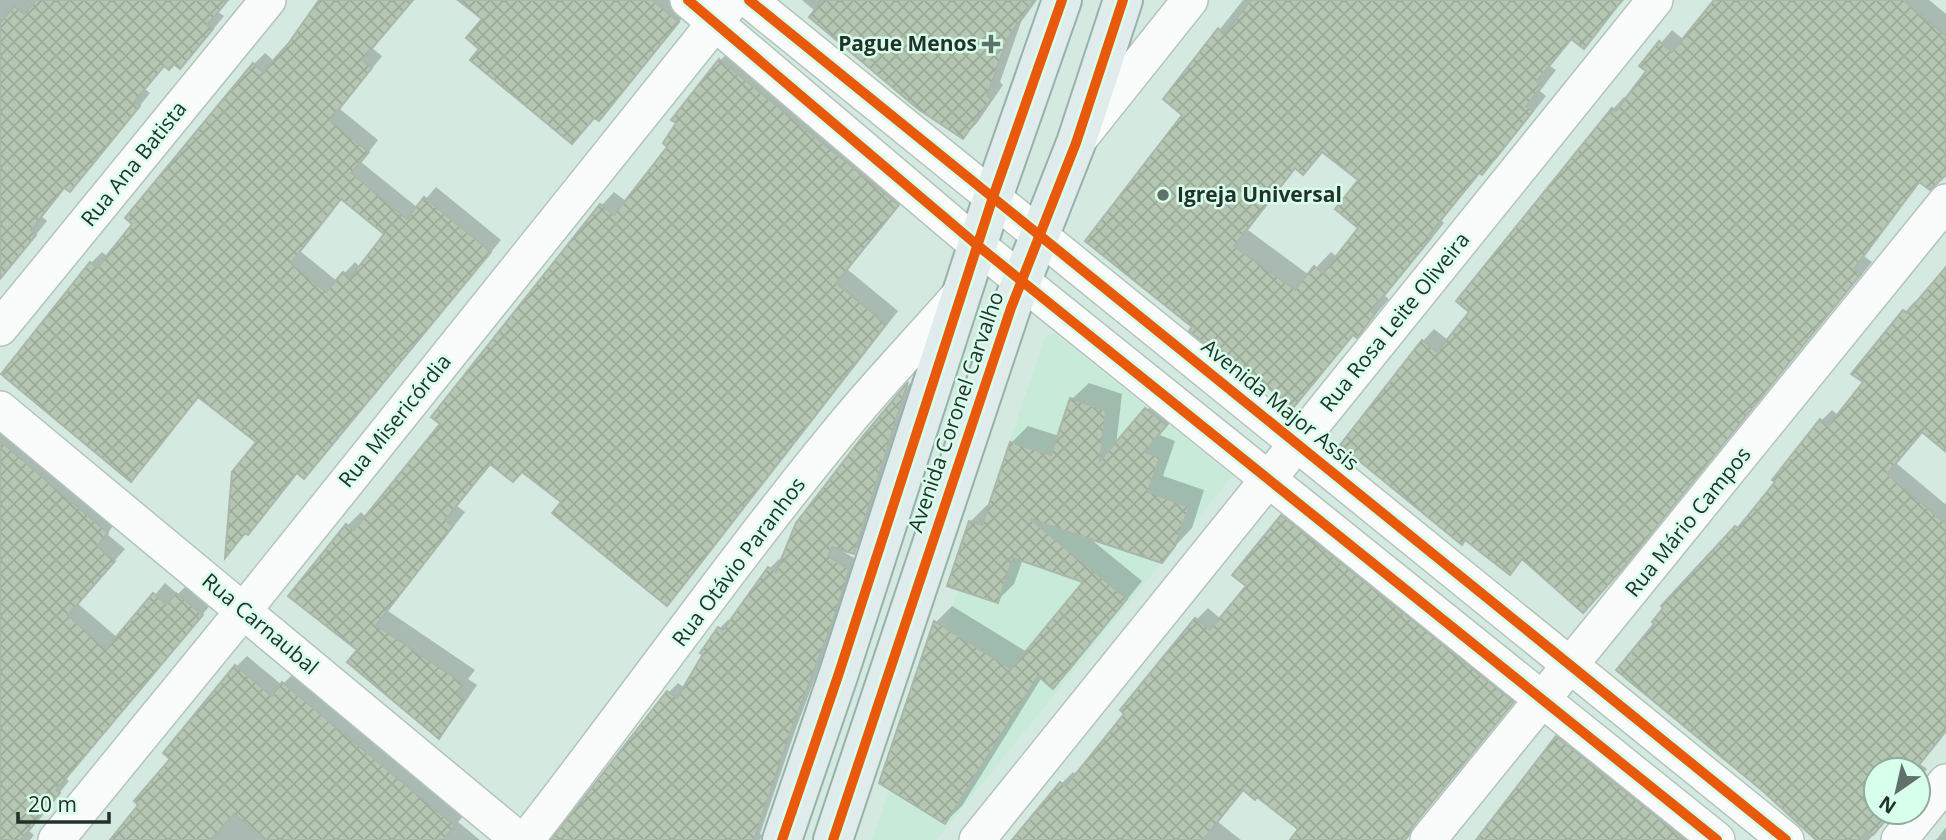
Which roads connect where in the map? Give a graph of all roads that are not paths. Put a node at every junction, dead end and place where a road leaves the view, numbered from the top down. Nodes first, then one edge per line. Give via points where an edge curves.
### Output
1 (268, 0) edge
2 (688, 0) edge
3 (749, 0) edge
4 (1062, 0) edge
5 (1123, 0) edge
6 (1190, 0) edge
7 (1655, 0) edge
8 (725, 11) edge
9 (1076, 143) junction
10 (993, 197) junction
11 (1946, 202) edge
12 (1041, 235) junction
13 (977, 245) junction
14 (1022, 280) junction
15 (962, 292) junction
16 (0, 328) edge
17 (0, 409) edge
18 (1297, 443) junction
19 (1268, 478) junction
20 (244, 610) junction
21 (1571, 666) junction
22 (1542, 699) junction
23 (1946, 782) edge
24 (56, 840) edge
25 (519, 840) edge
26 (526, 840) edge
27 (782, 840) edge
28 (833, 840) edge
29 (977, 840) edge
30 (1428, 840) edge
31 (1717, 840) edge
32 (1786, 840) edge
33 (1899, 840) edge

1 - 16 street, Rua Ana Batista
2 - 8 street
3 - 10 street, Avenida Major Assis
4 - 10 main road, Avenida Coronel Carvalho
5 - 9 main road, Avenida Coronel Carvalho
6 - 9 street
7 - 18 street, Rua Rosa Leite Oliveira
8 - 13 street
8 - 20 street, Rua Misericórdia
9 - 12 main road, Avenida Coronel Carvalho
10 - 12 street, Avenida Major Assis
10 - 13 main road, Avenida Coronel Carvalho
11 - 21 street, Rua Mário Campos
12 - 14 main road, Avenida Coronel Carvalho
12 - 18 street, Avenida Major Assis
13 - 14 street
13 - 15 main road, Avenida Coronel Carvalho
14 - 19 street
14 - 28 main road, Avenida Coronel Carvalho
15 - 26 street, Rua Otávio Paranhos via 821,454
15 - 27 main road, Avenida Coronel Carvalho
17 - 20 street, Rua Carnaubal
18 - 19 street, Rua Rosa Leite Oliveira
18 - 21 street, Avenida Major Assis
19 - 22 street
19 - 29 street, Rua Rosa Leite Oliveira
20 - 24 street, Rua Misericórdia
20 - 25 street, Rua Carnaubal
21 - 22 street, Rua Mário Campos
21 - 32 street, Avenida Major Assis
22 - 30 street, Rua Mário Campos
22 - 31 street
23 - 33 street

